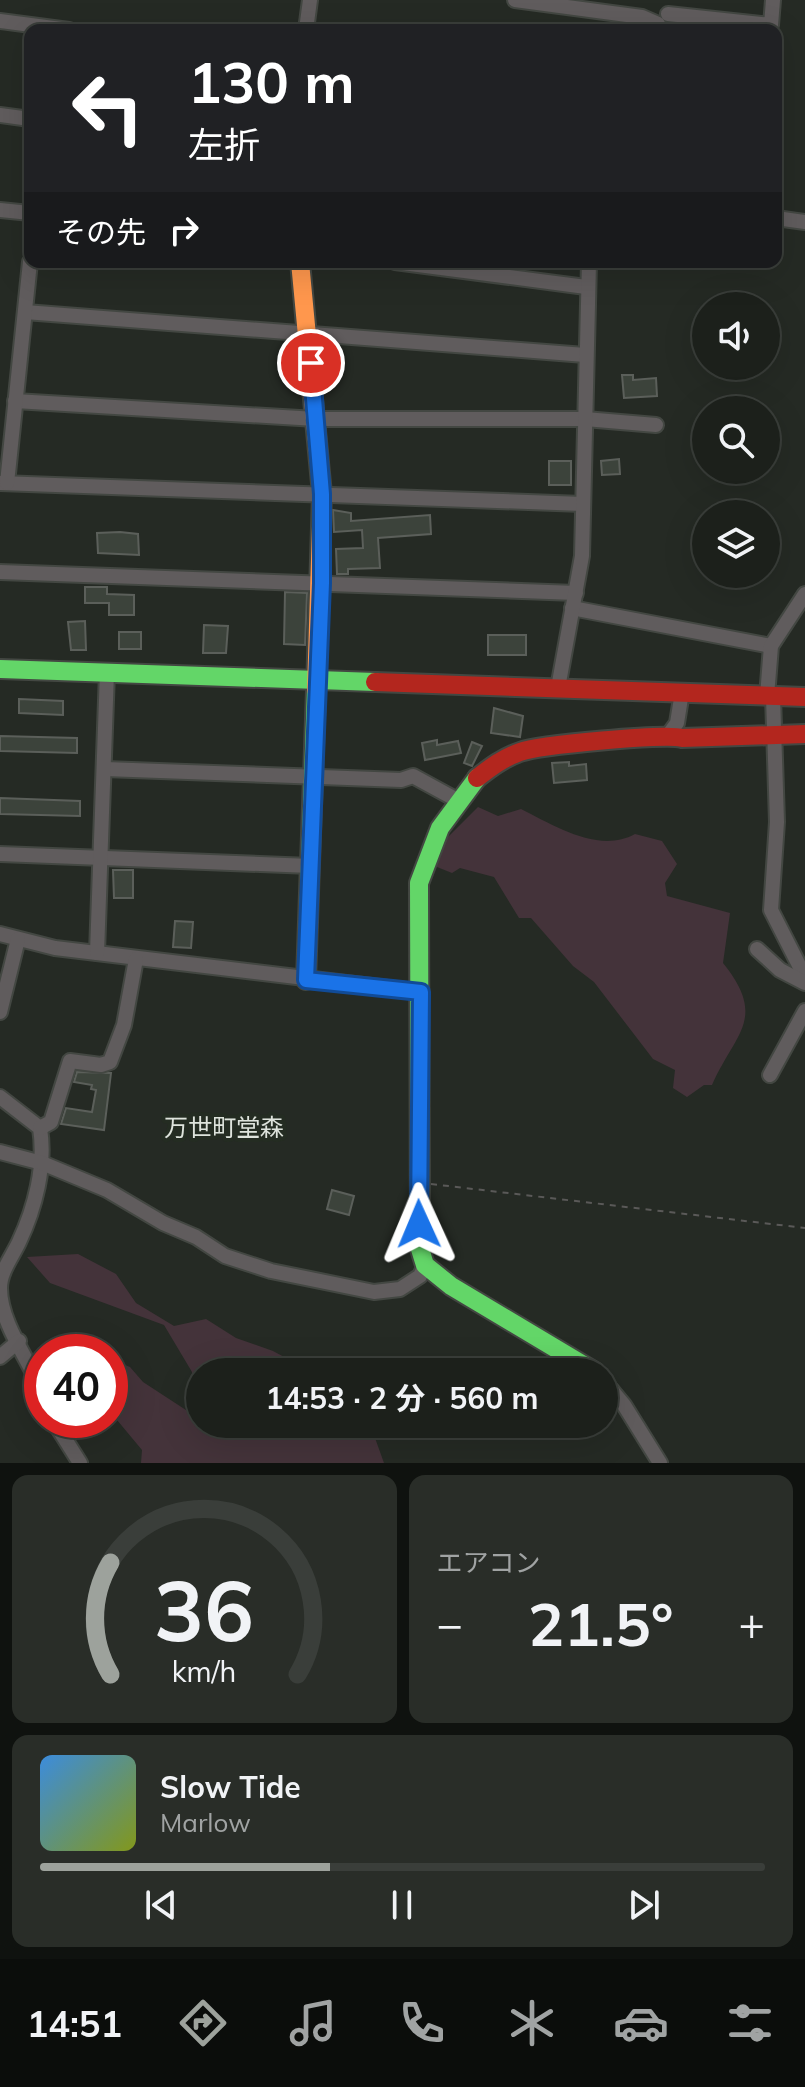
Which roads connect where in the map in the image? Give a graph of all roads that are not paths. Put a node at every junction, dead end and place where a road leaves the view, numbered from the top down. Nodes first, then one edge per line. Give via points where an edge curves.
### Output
1 (310, 0) edge
2 (515, 0) edge
3 (682, 0) edge
4 (773, 0) edge
5 (532, 1) edge
6 (0, 21) edge
7 (659, 23) edge
8 (24, 24) edge
9 (307, 24) edge
10 (715, 24) edge
11 (771, 24) edge
12 (0, 115) edge
13 (24, 118) edge
14 (0, 210) edge
15 (24, 212) edge
16 (782, 219) edge
17 (805, 222) edge
18 (29, 268) edge
19 (301, 268) edge
20 (441, 268) edge
21 (588, 268) edge
22 (586, 287) junction
23 (25, 312) junction
24 (309, 335) junction
25 (585, 355) junction
26 (15, 401) junction
27 (316, 419) junction
28 (585, 419) junction
29 (656, 425) dead end
30 (3, 483) edge
31 (322, 494) junction
32 (583, 504) junction
33 (0, 572) edge
34 (322, 583) junction
35 (576, 593) junction
36 (805, 594) edge
37 (572, 608) junction
38 (771, 646) junction
39 (0, 669) edge
40 (107, 672) junction
41 (318, 679) junction
42 (558, 688) junction
43 (682, 692) junction
44 (770, 696) junction
45 (805, 697) edge
46 (669, 734) junction
47 (805, 734) edge
48 (776, 737) junction
49 (105, 769) junction
50 (314, 776) junction
51 (457, 800) junction
52 (0, 854) edge
53 (102, 858) junction
54 (311, 866) junction
55 (0, 934) edge
56 (18, 939) junction
57 (757, 949) dead end
58 (97, 953) junction
59 (136, 959) junction
60 (805, 977) edge
61 (306, 980) junction
62 (805, 983) edge
63 (421, 992) junction
64 (0, 1011) edge
65 (805, 1011) edge
66 (770, 1075) dead end
67 (0, 1097) edge
68 (40, 1128) junction
69 (0, 1152) edge
70 (42, 1163) junction
71 (425, 1265) junction
72 (19, 1341) junction
73 (24, 1352) edge
74 (0, 1357) edge
75 (572, 1358) edge
76 (618, 1398) edge
77 (64, 1438) edge
78 (80, 1463) edge
79 (660, 1463) edge

1 - 9 street
2 - 5 street
3 - 7 street
4 - 11 street
5 - 7 street
6 - 8 street
7 - 10 street
12 - 13 street
14 - 15 street
16 - 17 street
18 - 23 street
19 - 24 street
20 - 22 street
21 - 22 street
22 - 25 street
23 - 24 street
23 - 26 street
24 - 25 street
24 - 27 street
25 - 28 street
26 - 27 street
26 - 30 street
27 - 28 street
27 - 31 street
28 - 29 street
28 - 32 street
30 - 31 street
31 - 32 street
31 - 34 street
32 - 35 street
33 - 34 street
34 - 35 street
34 - 41 street
35 - 37 street
36 - 38 street
37 - 38 street
37 - 42 street
38 - 44 street
39 - 40 street
40 - 41 street
40 - 49 street
41 - 42 street
41 - 50 street
42 - 43 street
43 - 44 street
43 - 46 street via 677,723
44 - 45 street
44 - 48 street
46 - 48 street
46 - 51 street via 519,750 492,763
47 - 48 street
48 - 60 street via 771,910
49 - 50 street
49 - 53 street
50 - 51 street via 413,776
50 - 54 street
51 - 63 street via 423,858
52 - 53 street
53 - 54 street
53 - 58 street
54 - 61 street
55 - 56 street
56 - 58 street
56 - 64 street
57 - 62 street
58 - 59 street
59 - 61 street
59 - 68 street via 124,1025 110,1062 70,1061 51,1122
61 - 63 street
63 - 71 street via 418,1182
65 - 66 street
67 - 68 street
68 - 70 street
69 - 70 street
70 - 71 street via 107,1190 225,1256 271,1271 374,1292 400,1289 420,1276
70 - 72 street via 29,1217 0,1285
71 - 75 street
72 - 73 street
72 - 74 street
76 - 79 street
77 - 78 street

